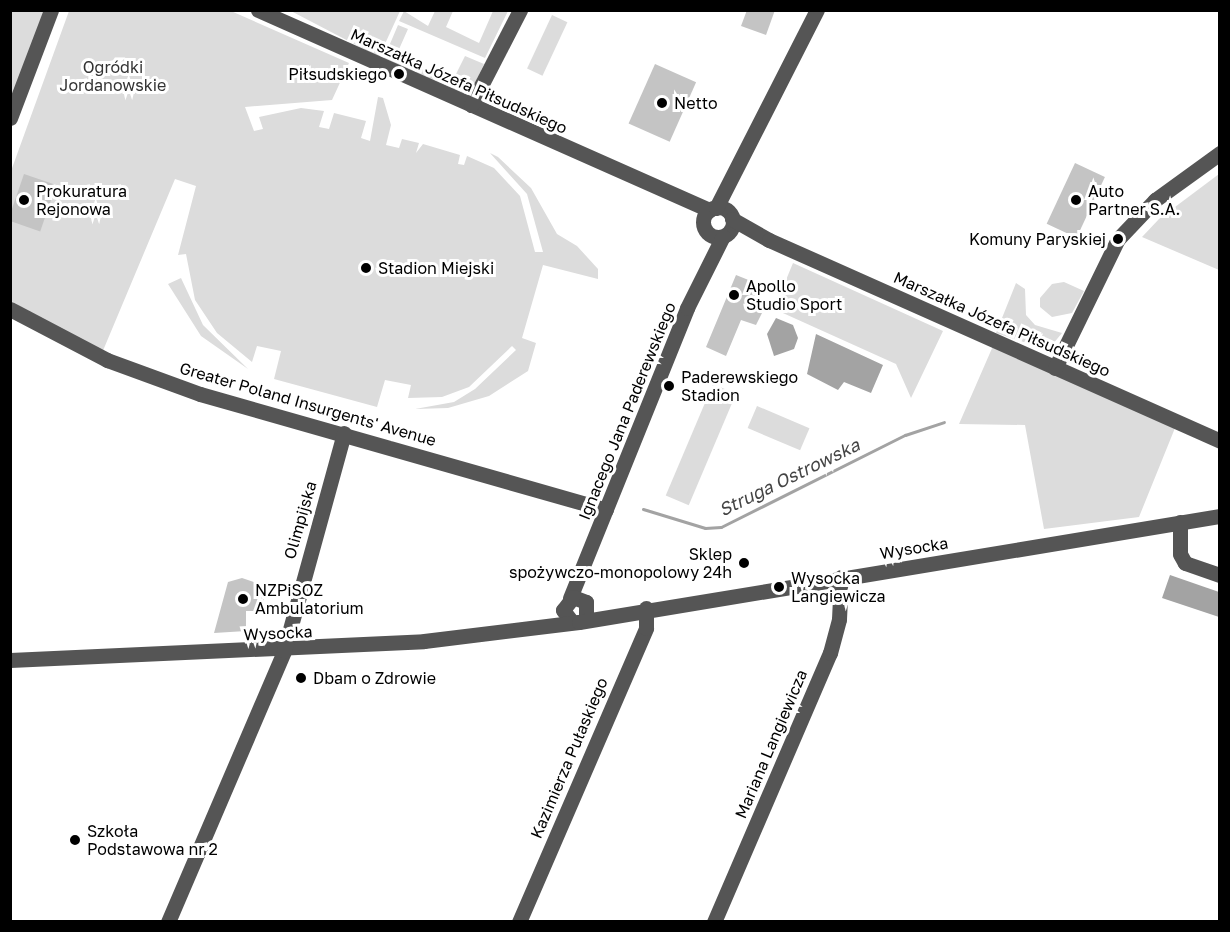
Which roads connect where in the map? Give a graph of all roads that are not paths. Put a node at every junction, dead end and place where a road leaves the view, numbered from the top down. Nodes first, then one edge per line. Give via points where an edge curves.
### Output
1 (51, 10) edge
2 (58, 10) edge
3 (258, 10) edge
4 (520, 10) edge
5 (817, 10) edge
6 (43, 38) junction
7 (471, 105) junction
8 (10, 118) edge
9 (1220, 153) edge
10 (646, 185) junction
11 (722, 213) junction
12 (705, 229) junction
13 (724, 236) junction
14 (768, 240) junction
15 (693, 296) junction
16 (10, 309) edge
17 (1055, 368) junction
18 (344, 433) junction
19 (1220, 441) edge
20 (606, 510) junction
21 (1220, 516) edge
22 (1180, 522) junction
23 (1220, 575) edge
24 (841, 577) junction
25 (646, 608) junction
26 (577, 609) junction
27 (284, 651) junction
28 (10, 660) edge
29 (168, 921) edge
30 (519, 921) edge
31 (714, 921) edge

1 - 6 street
2 - 6 street
3 - 7 street, Marszałka Józefa Piłsudskiego
4 - 7 street
5 - 11 street
6 - 8 street
7 - 10 street, Marszałka Józefa Piłsudskiego
9 - 17 street via 1155,200 1118,239
10 - 11 street, Marszałka Józefa Piłsudskiego
10 - 12 street, Marszałka Józefa Piłsudskiego
11 - 12 street
11 - 13 street
11 - 14 street, Marszałka Józefa Piłsudskiego
12 - 13 street, Marszałka Józefa Piłsudskiego
12 - 15 street
13 - 14 street, Marszałka Józefa Piłsudskiego
13 - 15 street
14 - 17 street, Marszałka Józefa Piłsudskiego
15 - 20 street, Ignacego Jana Paderewskiego
16 - 18 street, Greater Poland Insurgents' Avenue via 106,360 200,394
17 - 19 street, Marszałka Józefa Piłsudskiego
18 - 20 street, Greater Poland Insurgents' Avenue
18 - 27 street, Olimpijska
20 - 26 street, Ignacego Jana Paderewskiego via 594,539
21 - 22 street, Wysocka
22 - 23 street via 1180,554 1185,563
22 - 24 street, Wysocka
24 - 25 street, Wysocka
24 - 31 street, Mariana Langiewicza via 833,644
25 - 26 street, Wysocka via 614,614
25 - 30 street, Kazimierza Pułaskiego via 646,628
26 - 27 street, Wysocka via 547,624 424,641
27 - 28 street, Wysocka
27 - 29 street, Olimpijska

